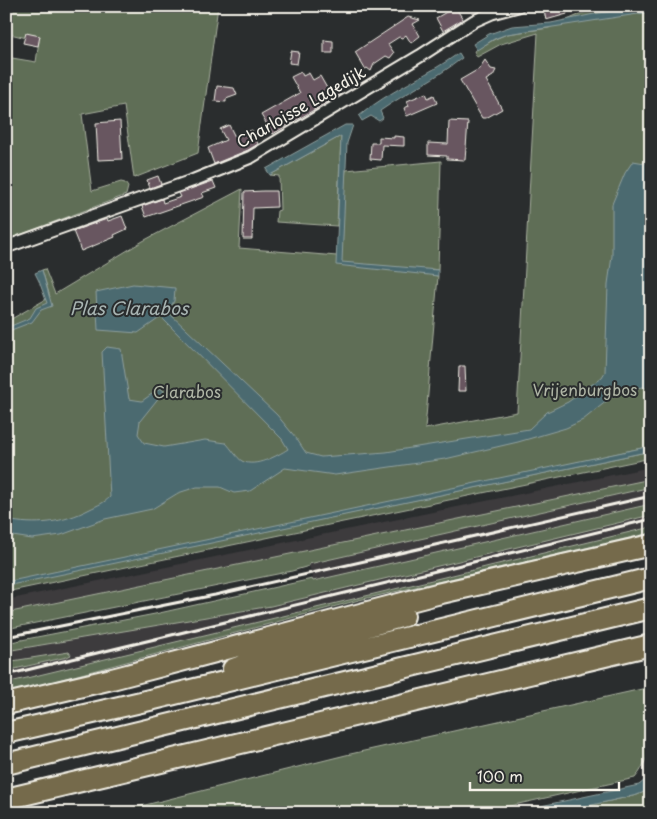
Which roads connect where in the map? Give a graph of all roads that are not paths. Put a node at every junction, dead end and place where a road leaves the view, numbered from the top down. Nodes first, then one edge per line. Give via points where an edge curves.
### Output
1 (518, 6) edge
2 (6, 247) edge
3 (651, 545) edge
4 (587, 560) junction
5 (651, 578) edge
6 (651, 608) edge
7 (651, 645) edge
8 (154, 699) junction
9 (6, 704) edge
10 (6, 733) edge
11 (6, 764) edge
12 (6, 799) edge

1 - 2 street, Charloisse Lagedijk via 479,19 250,157
3 - 4 highway
4 - 8 highway via 262,658
4 - 9 highway via 437,594
5 - 8 highway
6 - 11 highway
7 - 12 highway
8 - 10 highway

